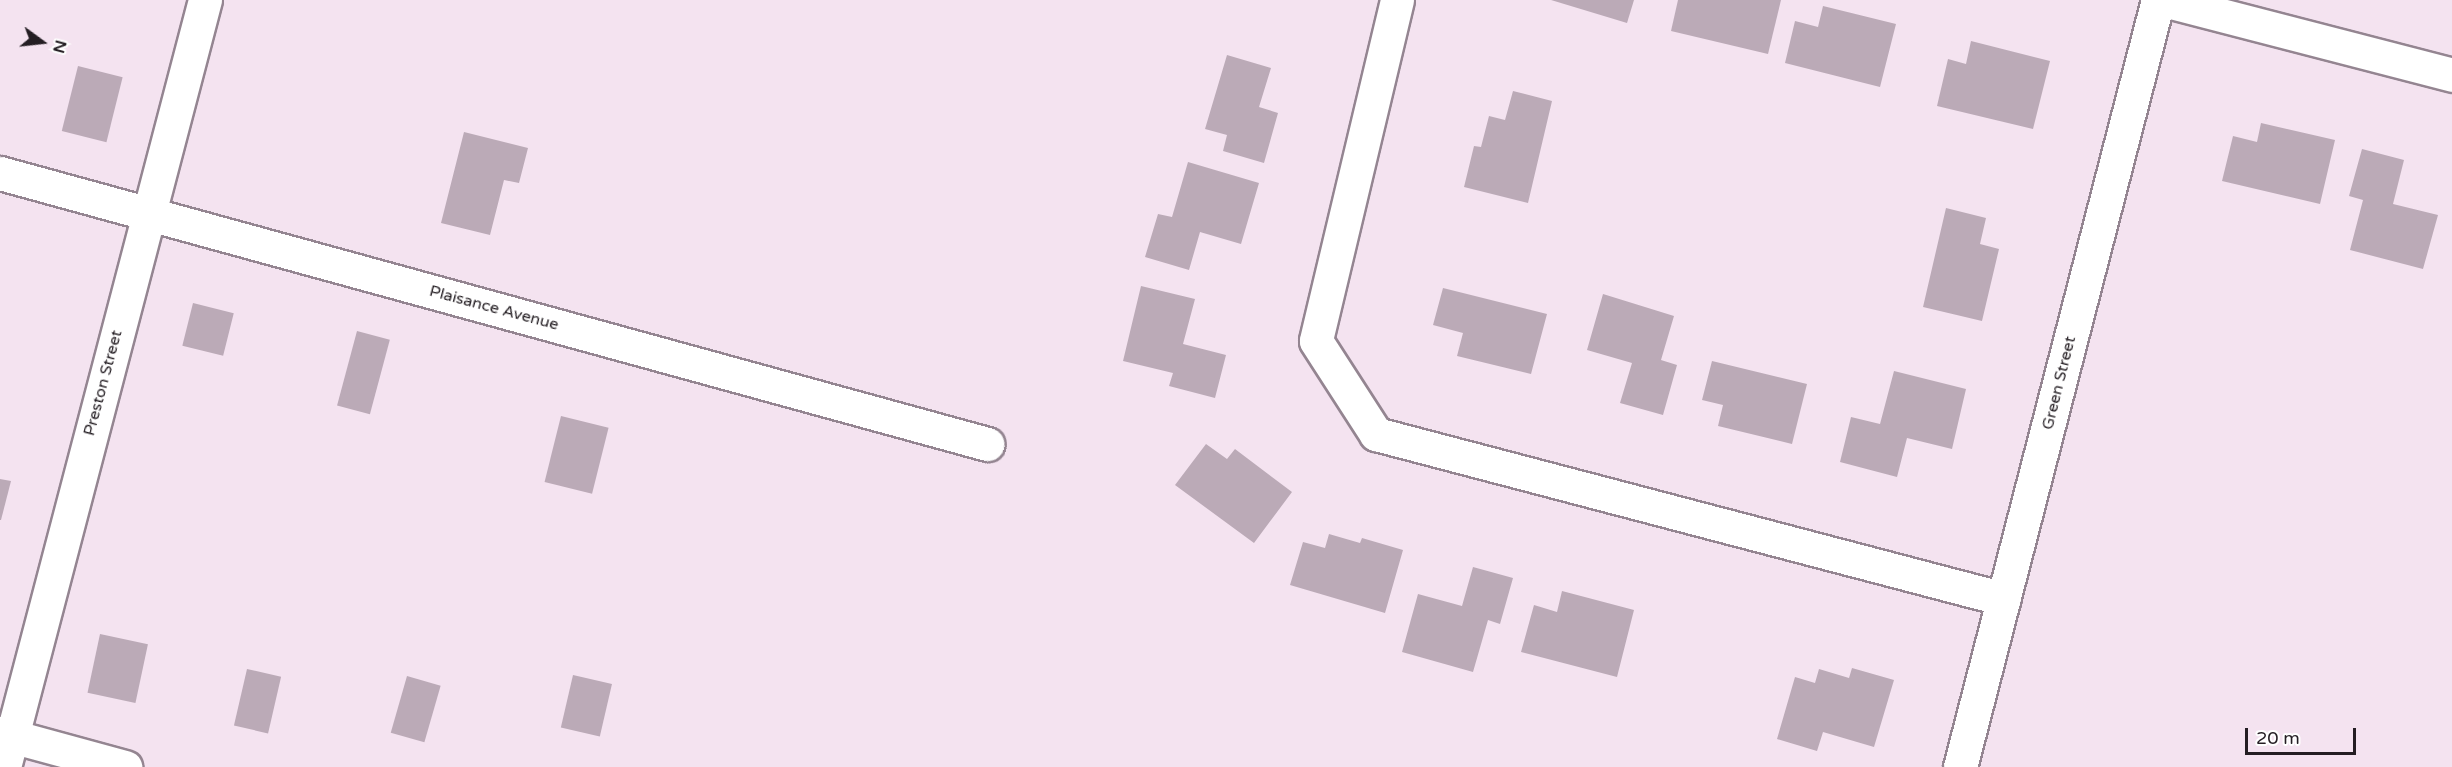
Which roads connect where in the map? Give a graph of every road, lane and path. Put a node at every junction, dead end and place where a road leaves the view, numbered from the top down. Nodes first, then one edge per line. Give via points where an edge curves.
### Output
1 (205, 0) edge
2 (1397, 0) edge
3 (2158, 0) edge
4 (2163, 0) edge
5 (2452, 75) edge
6 (0, 173) edge
7 (147, 213) junction
8 (987, 444) dead end
9 (2004, 598) junction
10 (6, 734) edge
11 (4, 767) edge
12 (125, 767) edge
13 (1960, 767) edge

1 - 7 street, Preston Street
2 - 9 street via 1316,341 1376,434
3 - 9 street, Green Street
4 - 5 street
6 - 7 street, Plaisance Avenue
7 - 8 street, Plaisance Avenue
7 - 10 street, Preston Street
9 - 13 street, Green Street
10 - 11 street, Preston Street
10 - 12 street

